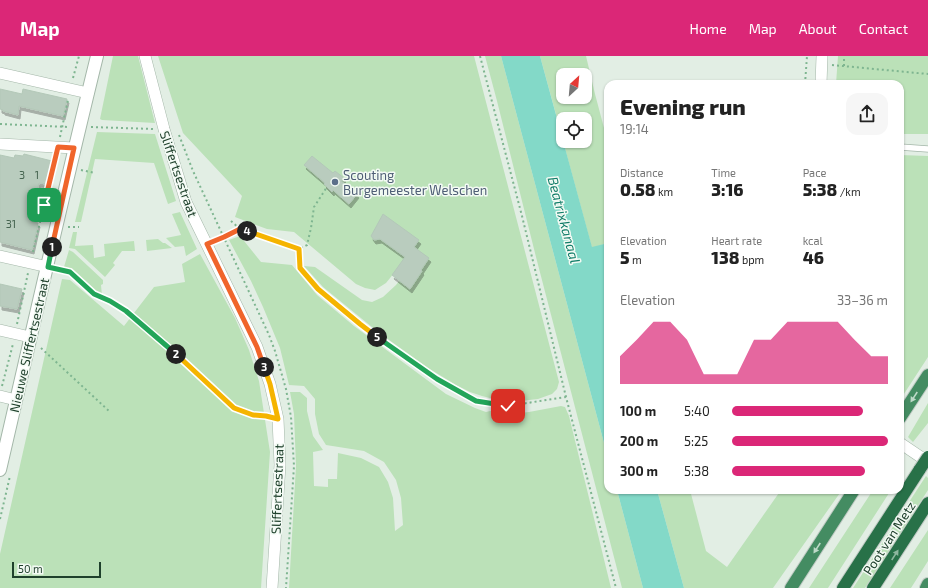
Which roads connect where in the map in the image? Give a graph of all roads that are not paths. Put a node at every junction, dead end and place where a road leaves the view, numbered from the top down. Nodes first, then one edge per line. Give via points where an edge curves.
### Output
1 (97, 56) edge
2 (145, 56) edge
3 (822, 60) edge
4 (0, 73) edge
5 (821, 80) edge
6 (88, 94) junction
7 (0, 144) edge
8 (904, 147) edge
9 (74, 148) junction
10 (928, 149) edge
11 (0, 256) edge
12 (48, 267) junction
13 (0, 330) edge
14 (30, 337) junction
15 (928, 376) edge
16 (1, 392) edge
17 (16, 400) junction
18 (904, 412) edge
19 (904, 447) edge
20 (928, 457) edge
21 (924, 466) edge
22 (0, 470) edge
23 (851, 494) edge
24 (928, 503) edge
25 (928, 584) edge
26 (272, 588) edge
27 (791, 588) edge
28 (843, 588) edge
29 (874, 588) edge
30 (926, 588) edge

1 - 6 street, Nieuwe Sliffertsestraat
2 - 26 street, Sliffertsestraat via 186,202 257,347 270,384 278,419 280,465
3 - 5 street
4 - 6 street
6 - 9 street, Nieuwe Sliffertsestraat via 85,127
7 - 9 street
8 - 10 lane
9 - 12 street, Nieuwe Sliffertsestraat
11 - 12 street
12 - 14 street, Nieuwe Sliffertsestraat
13 - 14 street
14 - 17 street, Nieuwe Sliffertsestraat
15 -> 18 highway
16 - 17 street
17 - 22 street, Nieuwe Sliffertsestraat
19 - 21 street
20 - 21 highway, Poot van Metz, bridge
21 - 28 highway, Poot van Metz
23 -> 27 highway
29 -> 24 highway, Poot van Metz
25 - 30 highway

